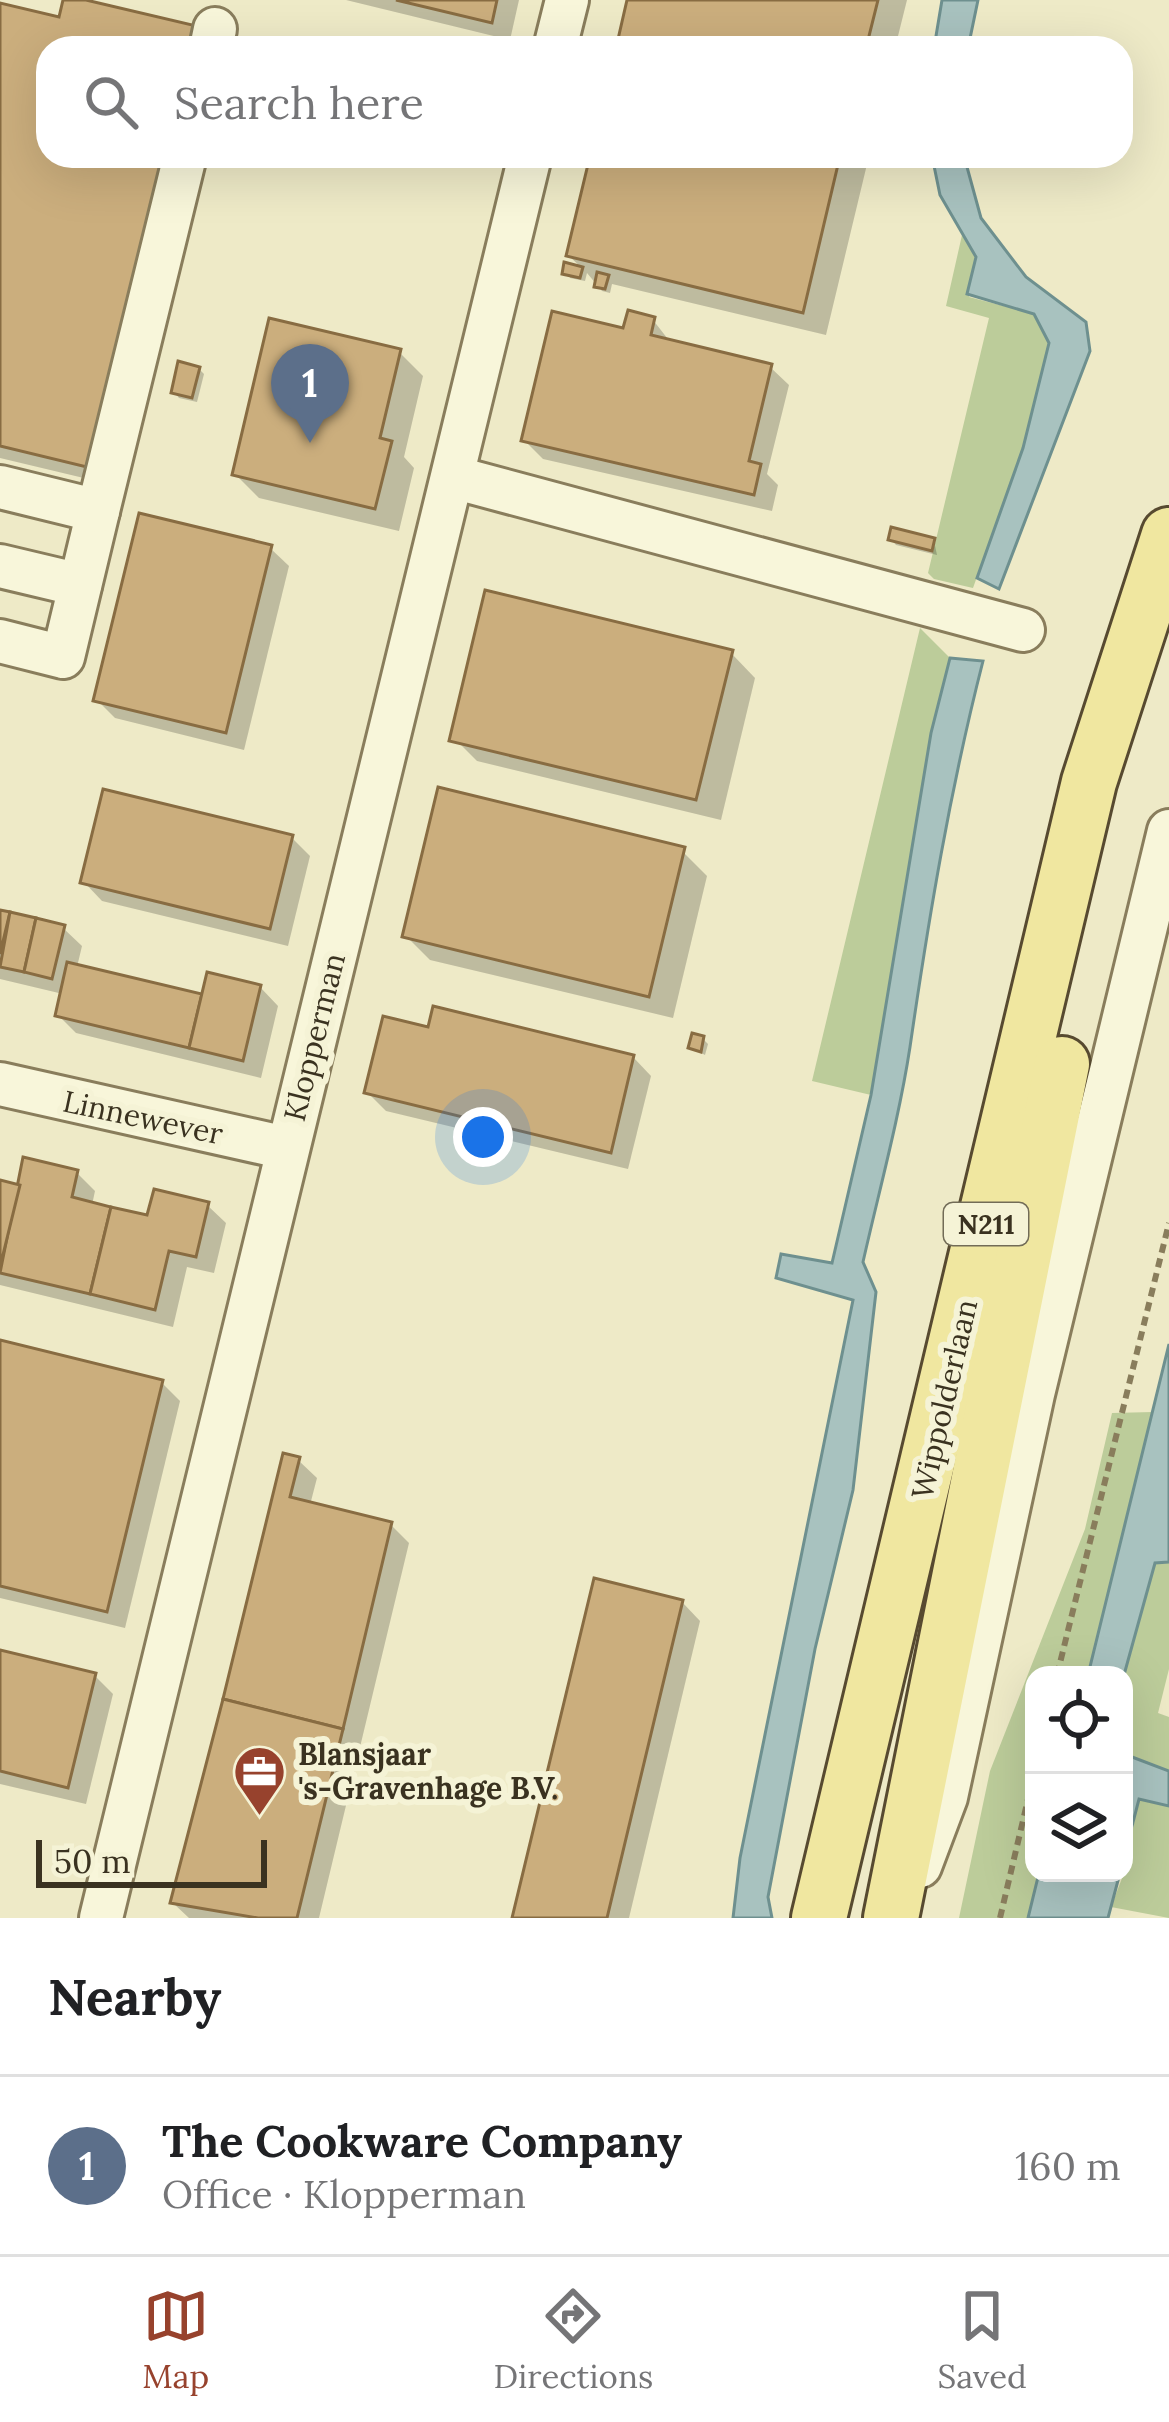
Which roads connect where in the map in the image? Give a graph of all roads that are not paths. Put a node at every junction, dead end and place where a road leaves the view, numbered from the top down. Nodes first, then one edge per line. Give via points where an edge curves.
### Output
1 (567, 0) edge
2 (559, 36) edge
3 (181, 168) edge
4 (527, 168) edge
5 (453, 477) junction
6 (0, 487) edge
7 (98, 511) junction
8 (1169, 535) edge
9 (0, 566) edge
10 (80, 585) junction
11 (1023, 629) dead end
12 (1169, 637) edge
13 (0, 641) edge
14 (1169, 831) edge
15 (0, 1084) edge
16 (286, 1148) junction
17 (101, 1918) edge
18 (819, 1918) edge
19 (891, 1918) edge
20 (901, 1918) edge

1 - 2 street
3 - 7 street
4 - 5 street, Klopperman
5 - 11 street
5 - 16 street, Klopperman
6 - 7 street
7 - 10 street
8 - 18 main road, Wippolderlaan / N211 via 1090,782
9 - 10 street
10 - 13 street via 63,656
12 - 19 main road, Wippolderlaan / N211 via 1124,786 1050,1115
14 - 20 street via 951,1775
15 - 16 street, Linnewever
16 - 17 street, Klopperman

